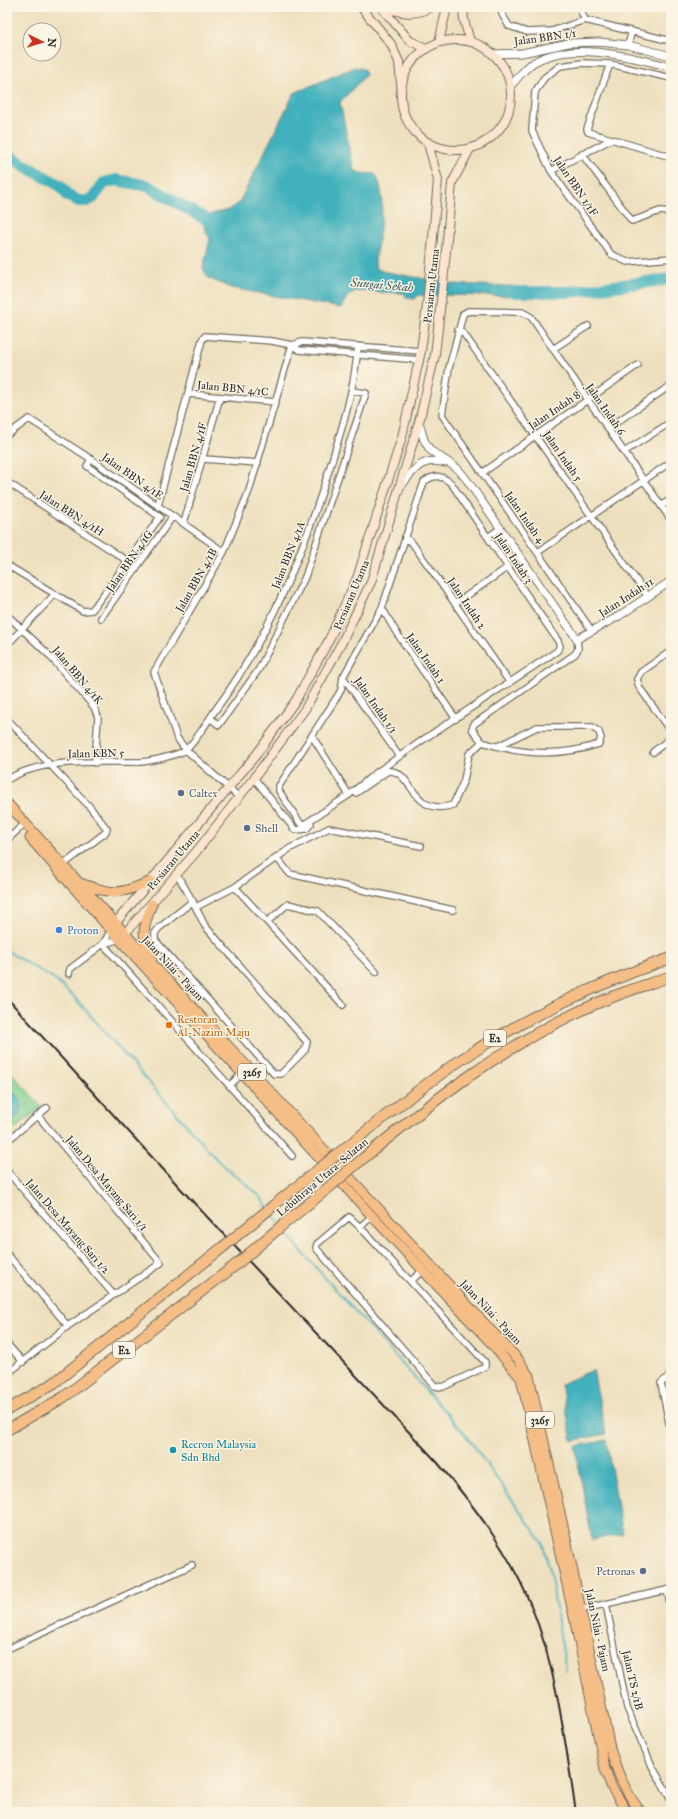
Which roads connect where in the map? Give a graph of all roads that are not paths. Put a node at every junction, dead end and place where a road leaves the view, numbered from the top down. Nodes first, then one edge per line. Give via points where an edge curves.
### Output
1 (361, 7) edge
2 (381, 7) edge
3 (431, 7) edge
4 (447, 7) edge
5 (463, 7) edge
6 (501, 7) edge
7 (579, 7) edge
8 (585, 20) junction
9 (632, 31) junction
10 (470, 41) junction
11 (671, 41) edge
12 (439, 42) junction
13 (628, 45) junction
14 (426, 48) junction
15 (493, 54) junction
16 (671, 56) edge
17 (648, 61) junction
18 (610, 64) junction
19 (671, 67) edge
20 (646, 71) junction
21 (671, 78) edge
22 (511, 85) junction
23 (401, 87) junction
24 (610, 140) junction
25 (428, 143) junction
26 (470, 149) junction
27 (582, 154) junction
28 (671, 157) edge
29 (551, 171) junction
30 (671, 212) edge
31 (671, 258) edge
32 (588, 326) dead end
33 (458, 330) junction
34 (292, 345) junction
35 (358, 346) junction
36 (553, 349) junction
37 (421, 352) junction
38 (357, 356) junction
39 (420, 360) junction
40 (638, 365) dead end
41 (671, 390) edge
42 (352, 391) junction
43 (189, 394) junction
44 (220, 397) junction
45 (588, 400) junction
46 (276, 402) junction
47 (419, 422) junction
48 (671, 422) edge
49 (608, 428) junction
50 (536, 435) junction
51 (7, 436) edge
52 (624, 452) junction
53 (91, 459) junction
54 (203, 459) junction
55 (671, 462) edge
56 (258, 463) junction
57 (447, 463) junction
58 (482, 473) junction
59 (7, 482) edge
60 (645, 482) junction
61 (451, 483) joint
62 (401, 486) junction
63 (671, 499) edge
64 (158, 505) junction
65 (661, 506) junction
66 (591, 515) junction
67 (173, 516) junction
68 (671, 520) edge
69 (184, 523) junction
70 (501, 528) junction
71 (405, 537) junction
72 (488, 537) junction
73 (224, 552) junction
74 (538, 552) junction
75 (126, 560) junction
76 (7, 565) edge
77 (508, 567) junction
78 (671, 581) edge
79 (55, 594) junction
80 (648, 597) junction
81 (455, 604) junction
82 (382, 608) junction
83 (7, 615) edge
84 (101, 618) dead end
85 (22, 630) junction
86 (592, 631) junction
87 (263, 635) junction
88 (577, 639) junction
89 (273, 640) junction
90 (7, 645) edge
91 (671, 651) edge
92 (343, 676) junction
93 (510, 683) junction
94 (210, 718) junction
95 (7, 719) edge
96 (456, 719) junction
97 (671, 732) edge
98 (312, 736) junction
99 (671, 738) edge
100 (482, 742) junction
101 (498, 746) junction
102 (186, 750) junction
103 (653, 752) dead end
104 (399, 756) junction
105 (95, 763) junction
106 (51, 764) junction
107 (254, 778) junction
108 (7, 780) edge
109 (229, 788) junction
110 (349, 795) junction
111 (239, 797) junction
112 (7, 803) edge
113 (7, 811) edge
114 (21, 827) junction
115 (7, 840) edge
116 (421, 846) dead end
117 (276, 857) junction
118 (63, 866) junction
119 (177, 875) junction
120 (151, 881) junction
121 (79, 883) junction
122 (235, 887) junction
123 (152, 904) junction
124 (194, 904) junction
125 (453, 910) dead end
126 (266, 922) junction
127 (113, 927) junction
128 (122, 936) junction
129 (103, 944) junction
130 (671, 958) edge
131 (158, 970) junction
132 (376, 972) dead end
133 (69, 974) dead end
134 (671, 976) edge
135 (343, 1005) dead end
136 (242, 1074) junction
137 (230, 1085) junction
138 (47, 1108) dead end
139 (38, 1116) junction
140 (7, 1141) edge
141 (292, 1156) dead end
142 (7, 1171) edge
143 (372, 1216) junction
144 (360, 1227) junction
145 (7, 1254) edge
146 (427, 1267) junction
147 (411, 1281) junction
148 (113, 1294) junction
149 (68, 1326) junction
150 (7, 1344) edge
151 (23, 1362) junction
152 (7, 1374) edge
153 (671, 1375) edge
154 (7, 1410) edge
155 (7, 1430) edge
156 (671, 1433) edge
157 (192, 1565) dead end
158 (669, 1590) edge
159 (606, 1604) junction
160 (671, 1608) edge
161 (577, 1611) junction
162 (7, 1649) edge
163 (671, 1799) edge
164 (627, 1812) edge
165 (641, 1812) edge

1 - 23 main road via 391,44 399,62
2 - 3 main road via 409,13
2 - 14 main road via 410,42
4 - 12 main road
5 - 10 main road
6 - 8 street via 509,26 527,32 552,31
7 - 8 street
8 - 9 street
9 - 11 street
9 - 13 street
10 - 12 main road
10 - 15 main road
12 - 14 main road
13 - 15 street, Jalan BBN 1/1 via 599,42 569,43 522,53
13 - 16 street, Jalan BBN 1/1
14 - 23 main road via 410,65
15 - 22 main road via 505,69
17 - 19 street, Jalan BBN 1/1
17 - 20 street
17 - 22 street, Jalan BBN 1/1 via 609,53 549,56 530,65
18 - 20 street, Jalan BBN 1/1F
18 - 24 street via 588,128 591,134
18 - 29 street, Jalan BBN 1/1F via 582,63 560,66 544,78 535,92 532,131
20 - 21 street, Jalan BBN 1/1F
22 - 26 main road via 510,106 503,125 489,140
23 - 25 main road via 402,109 408,122
24 - 27 street
24 - 28 street
25 - 26 main road via 448,150
25 - 37 main road, Persiaran Utama via 438,180 428,305
26 - 47 main road, Persiaran Utama via 452,183 441,307 434,355
27 - 29 street
27 - 30 street via 632,221 660,211
29 - 31 street, Jalan BBN 1/1F via 610,254 626,262
32 - 36 street
33 - 36 street, Jalan Indah 6 via 463,314 468,311 522,312 531,317
33 - 50 street, Jalan Indah 5 via 464,334
33 - 58 street, Jalan Indah 4 via 442,415
34 - 35 street via 302,342
34 - 38 street via 299,350
34 - 43 street via 272,340 205,336
34 - 46 street, Jalan BBN 4/1B
35 - 37 street
35 - 38 street, Jalan BBN 4/1A
36 - 45 street, Jalan Indah 6
37 - 39 main road, Persiaran Utama
38 - 39 street
38 - 42 street, Jalan BBN 4/1A
39 - 109 main road, Persiaran Utama via 402,436 354,585 329,640 296,700
40 - 45 street, Jalan Indah 8
41 - 49 street via 667,388
42 - 87 street, Jalan BBN 4/1A via 328,476 307,537
42 - 89 street via 366,393 305,577
43 - 44 street, Jalan BBN 4/1C
43 - 64 street
44 - 46 street, Jalan BBN 4/1C
44 - 54 street, Jalan BBN 4/1F
45 - 49 street, Jalan Indah 6
45 - 50 street, Jalan Indah 8
46 - 56 street, Jalan BBN 4/1B
47 - 57 street via 430,450
47 - 62 main road, Persiaran Utama
48 - 52 street
49 - 52 street, Jalan Indah 6
50 - 58 street, Jalan Indah 8
50 - 66 street, Jalan Indah 5
51 - 53 street, Jalan BBN 4/1E via 29,419
52 - 60 street, Jalan Indah 6
53 - 64 street, Jalan BBN 4/1E
53 - 75 street via 87,466 160,517
54 - 56 street
54 - 69 street, Jalan BBN 4/1F
55 - 60 street
56 - 73 street, Jalan BBN 4/1B
57 - 62 street via 430,460 420,465
57 - 70 street via 458,469 468,480
58 - 74 street, Jalan Indah 4
59 - 75 street, Jalan BBN 4/1H
60 - 65 street, Jalan Indah 6
60 - 66 street
61 - 71 street, Jalan Indah 1/1 via 438,475 424,482
61 - 72 street, Jalan Indah 3
62 - 107 main road, Persiaran Utama via 371,582 341,644 305,709
63 - 65 street
64 - 67 street, Jalan BBN 4/1E
65 - 68 street, Jalan Indah 6
66 - 74 street
66 - 80 street, Jalan Indah 5
67 - 69 street, Jalan BBN 4/1E
67 - 84 street, Jalan BBN 4/1G
69 - 73 street, Jalan BBN 4/1E
70 - 72 street
70 - 88 street
71 - 81 street, Jalan Indah 2 via 412,543
71 - 82 street, Jalan Indah 1/1
72 - 77 street, Jalan Indah 3
73 - 102 street, Jalan BBN 4/1B via 154,672 176,738
74 - 86 street, Jalan Indah 4
75 - 79 street via 92,610 83,611
76 - 79 street
77 - 81 street
77 - 93 street, Jalan Indah 3 via 560,646 557,651
78 - 80 street, Jalan Indah 11
79 - 85 street
80 - 86 street, Jalan Indah 11
81 - 93 street, Jalan Indah 2
82 - 92 street, Jalan Indah 1/1
82 - 96 street, Jalan Indah 1
83 - 85 street, Jalan BBN 4/1K
85 - 90 street
85 - 105 street, Jalan BBN 4/1K via 48,654 94,707 98,717
86 - 88 street, Jalan Indah 11
87 - 89 street
87 - 94 street, Jalan BBN 4/1A via 235,684
88 - 100 street via 578,649 575,654 474,724 474,733
89 - 94 street via 259,669 219,725
91 - 97 street via 641,672 637,679 639,687
92 - 98 street via 337,698
92 - 104 street, Jalan Indah 1/1
93 - 96 street
94 - 102 street, Jalan BBN 4/1A
95 - 106 street
96 - 104 street
98 - 110 street
98 - 110 street via 278,791 303,825
99 - 103 street
100 - 101 street
100 - 107 street via 469,754 464,780 453,805 446,807 433,806 419,800 400,774 394,770 388,771 306,828 296,830
101 - 101 street via 537,727 592,727 599,732 601,738 599,744 570,752 543,754
102 - 105 street, Jalan KBN 5 via 152,761
102 - 109 street, Jalan BBN 4/1B
104 - 110 street
105 - 106 street, Jalan KBN 5
106 - 108 street, Jalan KBN 5 via 17,773
106 - 118 street via 107,829 105,834
107 - 111 main road, Persiaran Utama
109 - 111 street, Jalan BBN 4/1B
109 - 120 main road, Persiaran Utama
111 - 119 main road, Persiaran Utama
112 - 118 main road, 3265
113 - 114 main road, 3265
114 - 115 street
114 - 127 main road, 3265
116 - 117 street via 329,828
117 - 122 street
117 - 125 street via 290,874
118 - 121 main road, 3265
119 - 123 main road, Persiaran Utama
119 - 124 street
120 - 121 main road via 126,892 110,892
120 - 127 main road, Persiaran Utama
121 - 127 main road, 3265
122 - 124 street
122 - 126 street
123 - 128 main road, Persiaran Utama
123 - 131 main road via 143,936
124 - 124 street via 205,926 307,1042 305,1050 281,1074 274,1074 155,940 154,933 159,928
126 - 132 street via 288,904 314,910
126 - 135 street
127 - 128 main road, 3265
127 - 129 street
128 - 129 street
128 - 131 main road, Jalan Nilai - Pajam / 3265
128 - 136 main road, Jalan Nilai - Pajam / 3265
129 - 133 street via 70,969
129 - 137 street
130 - 154 highway, Lebuhraya Utara–Selatan / E2, bridge via 620,975 568,998 459,1061 339,1153 54,1383
131 - 146 main road, Jalan Nilai - Pajam / 3265
134 - 155 highway, Lebuhraya Utara–Selatan / E2, bridge via 599,1002 535,1035 466,1078 398,1130 237,1264 64,1397
136 - 137 street
136 - 143 main road, Jalan Nilai - Pajam / 3265
137 - 141 street
138 - 139 street
139 - 140 street
139 - 148 street, Jalan Desa Mayang Sari 1/1 via 161,1263
142 - 148 street, Jalan Desa Mayang Sari 1/2
143 - 144 street
143 - 146 main road, Jalan Nilai - Pajam / 3265
144 - 147 street
144 - 147 street via 351,1218 346,1218 317,1244 316,1248 435,1386 443,1387 485,1367 486,1362
145 - 149 street
146 - 147 street
146 - 161 main road, Jalan Nilai - Pajam / 3265 via 508,1348 529,1376
148 - 149 street
149 - 151 street
150 - 151 street
151 - 152 street
153 - 156 street via 661,1383
157 - 162 street
158 - 159 street
158 - 160 street
159 - 161 street
159 - 163 street, Jalan TS 2/1B via 627,1708 652,1766
161 - 164 main road, Jalan Nilai - Pajam / 3265 via 605,1769 612,1788
161 - 165 main road, Jalan Nilai - Pajam / 3265 via 616,1769 629,1796

